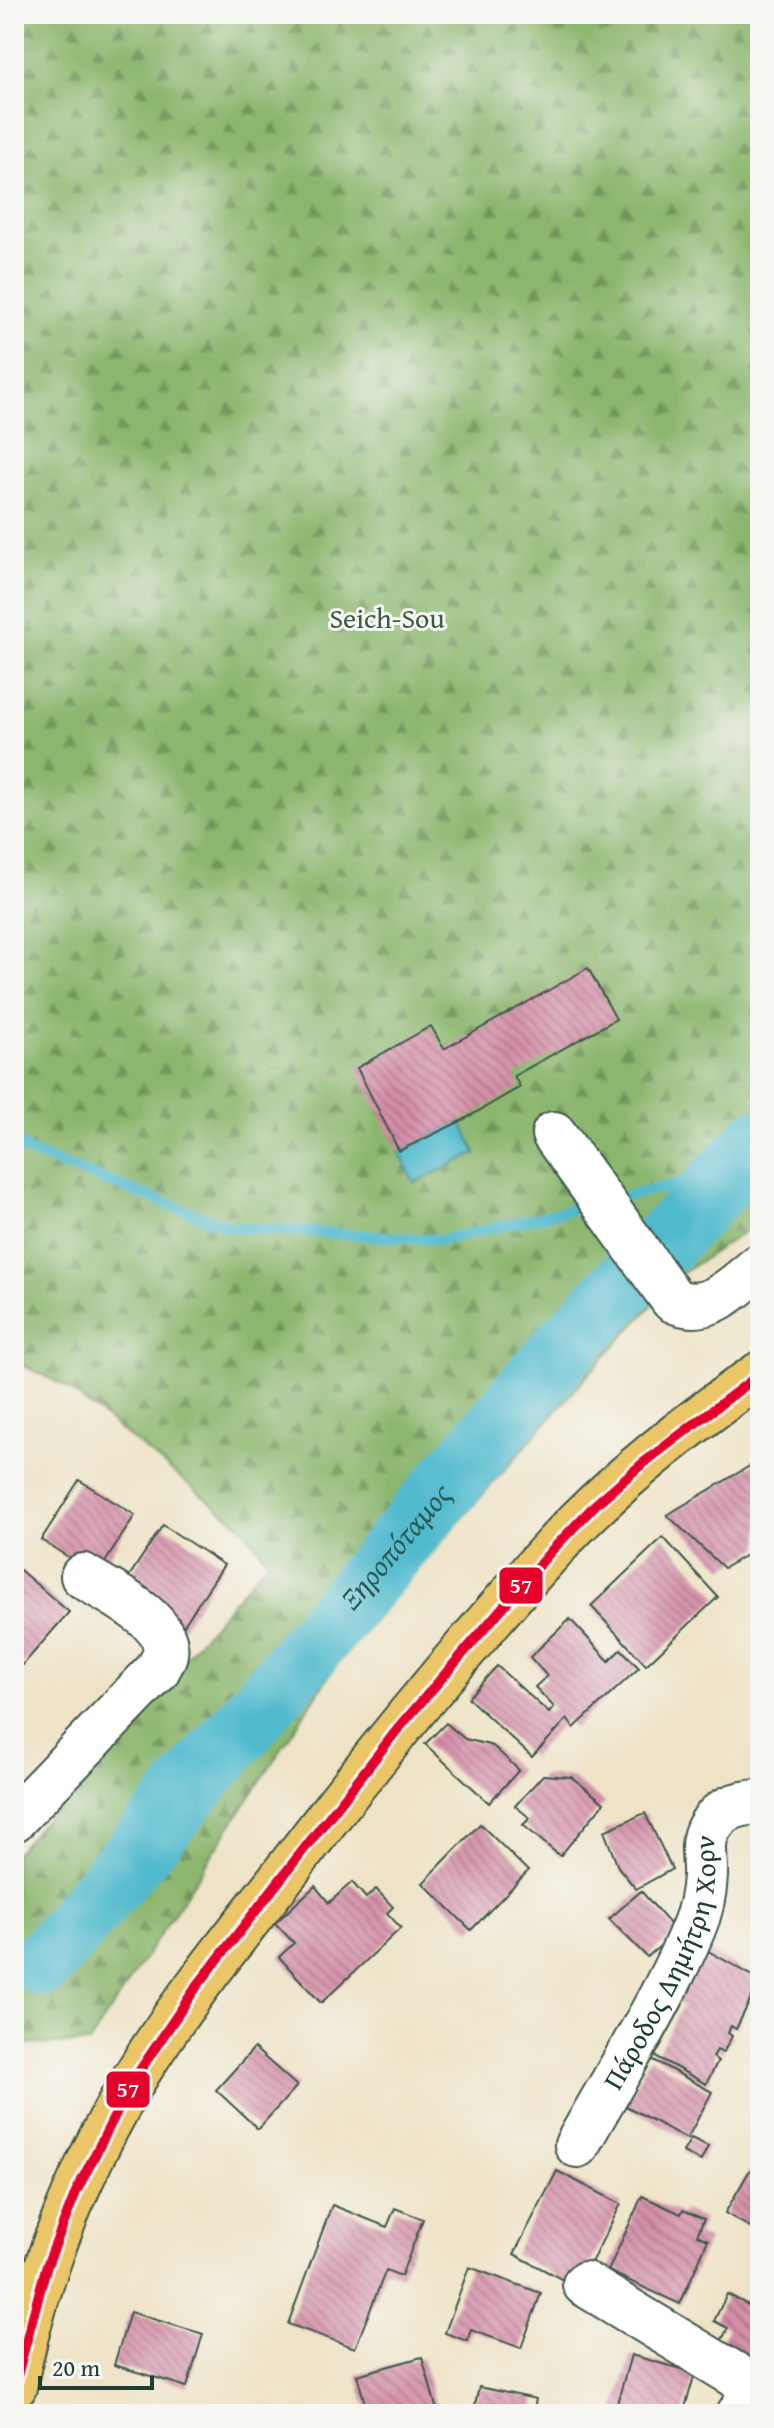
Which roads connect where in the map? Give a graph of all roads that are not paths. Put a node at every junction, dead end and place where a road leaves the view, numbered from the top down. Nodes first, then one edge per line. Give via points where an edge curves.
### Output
1 (554, 1134) dead end
2 (760, 1266) edge
3 (760, 1374) edge
4 (83, 1576) dead end
5 (760, 1802) edge
6 (14, 1819) edge
7 (577, 2145) dead end
8 (585, 2284) dead end
9 (14, 2387) edge
10 (754, 2393) edge

1 - 2 street via 673,1300 708,1305
3 - 9 main road via 636,1468 526,1578 370,1763 200,1983 133,2081 74,2195 37,2297
4 - 6 street via 154,1622 164,1638 165,1655 157,1671
5 - 7 street, Πάροδος Δημήτρη Χορν via 738,1804 710,1826 693,1928
8 - 10 street

